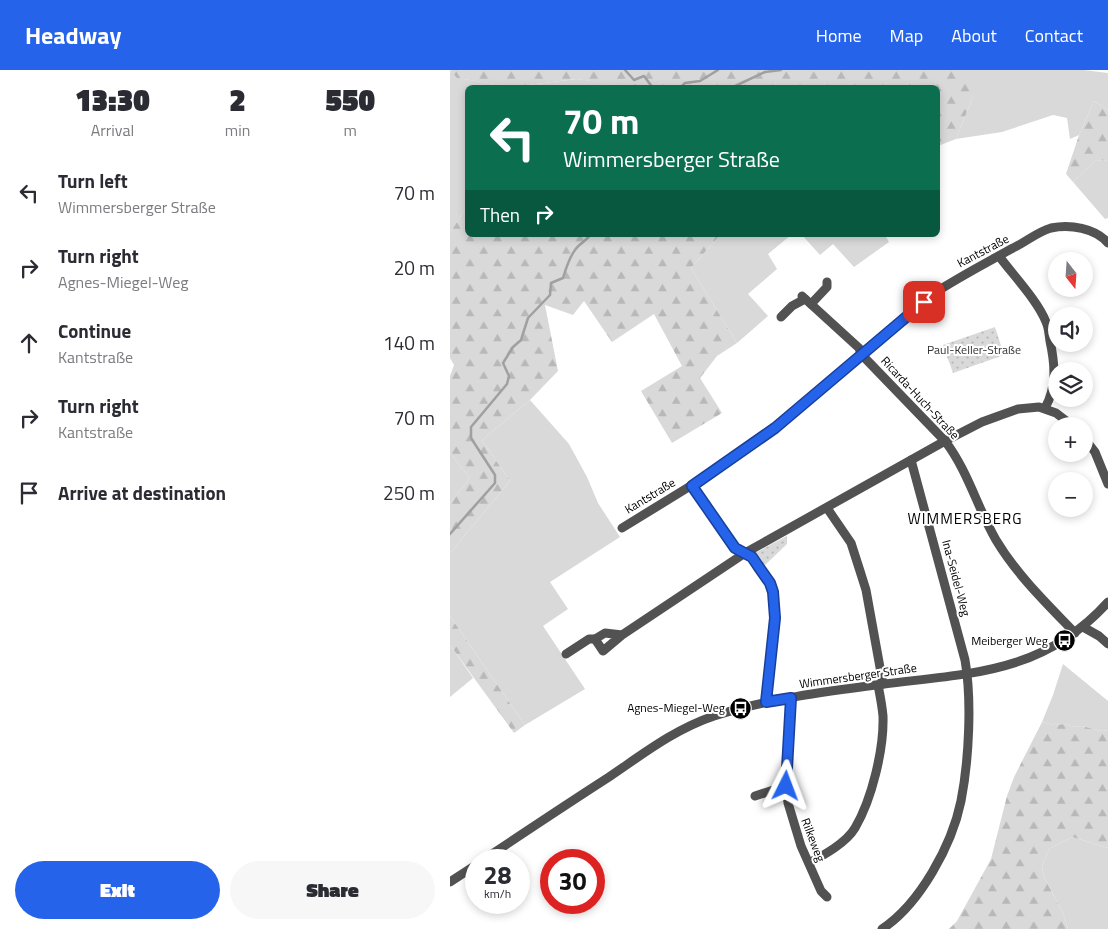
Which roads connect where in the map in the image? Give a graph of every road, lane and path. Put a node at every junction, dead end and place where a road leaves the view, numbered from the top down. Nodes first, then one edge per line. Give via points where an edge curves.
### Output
1 (1108, 243) edge
2 (999, 256) junction
3 (827, 282) dead end
4 (806, 300) junction
5 (781, 317) dead end
6 (862, 354) junction
7 (1045, 408) junction
8 (1062, 417) edge
9 (945, 441) junction
10 (1093, 449) edge
11 (911, 460) junction
12 (1108, 484) edge
13 (692, 486) junction
14 (827, 508) junction
15 (622, 528) dead end
16 (745, 554) junction
17 (1108, 602) edge
18 (1083, 627) junction
19 (1075, 633) junction
20 (622, 635) junction
21 (595, 639) junction
22 (1108, 644) edge
23 (566, 654) dead end
24 (968, 675) junction
25 (881, 684) junction
26 (791, 698) junction
27 (766, 702) junction
28 (786, 786) junction
29 (755, 796) dead end
30 (500, 849) edge
31 (809, 863) junction
32 (465, 872) edge
33 (450, 882) edge
34 (827, 897) dead end
35 (882, 929) edge

1 - 2 street, Kantstraße via 1081,228 1051,228
2 - 6 street, Kantstraße via 933,294
2 - 7 street via 1047,323 1054,382
3 - 4 street via 827,287
4 - 5 street via 792,306
4 - 6 street, Ricarda-Huch-Straße via 860,348
6 - 9 street, Ricarda-Huch-Straße
6 - 13 street, Kantstraße via 775,428
7 - 8 street
7 - 9 street via 1018,409 999,415
9 - 11 street
9 - 19 street, Ricarda-Huch-Straße via 957,456 987,523 1008,558
10 - 12 street
11 - 14 street
11 - 24 street, Ina-Seidel-Weg
13 - 15 street, Kantstraße
13 - 16 street, Kantstraße via 735,548
14 - 16 street
14 - 25 street via 851,543 866,590
16 - 20 street
16 - 27 street via 752,557 770,583 775,600
17 - 18 street, Wimmersberger Straße
18 - 19 street, Wimmersberger Straße
18 - 22 street
19 - 24 street, Wimmersberger Straße via 1036,655
20 - 21 street via 604,633
20 - 21 street via 604,651
21 - 23 street via 589,639
24 - 25 street, Wimmersberger Straße
24 - 35 street, Ina-Seidel-Weg via 969,736 961,801 952,829 942,856 923,885 902,913
25 - 26 street, Wimmersberger Straße
25 - 31 street via 881,740 864,807 855,828 846,838
26 - 27 street, Wimmersberger Straße
26 - 28 street, Rilkeweg
27 - 30 street, Wimmersberger Straße via 692,724
28 - 29 street
28 - 31 street, Rilkeweg via 793,822
31 - 34 street, Rilkeweg via 820,891
32 - 33 street

